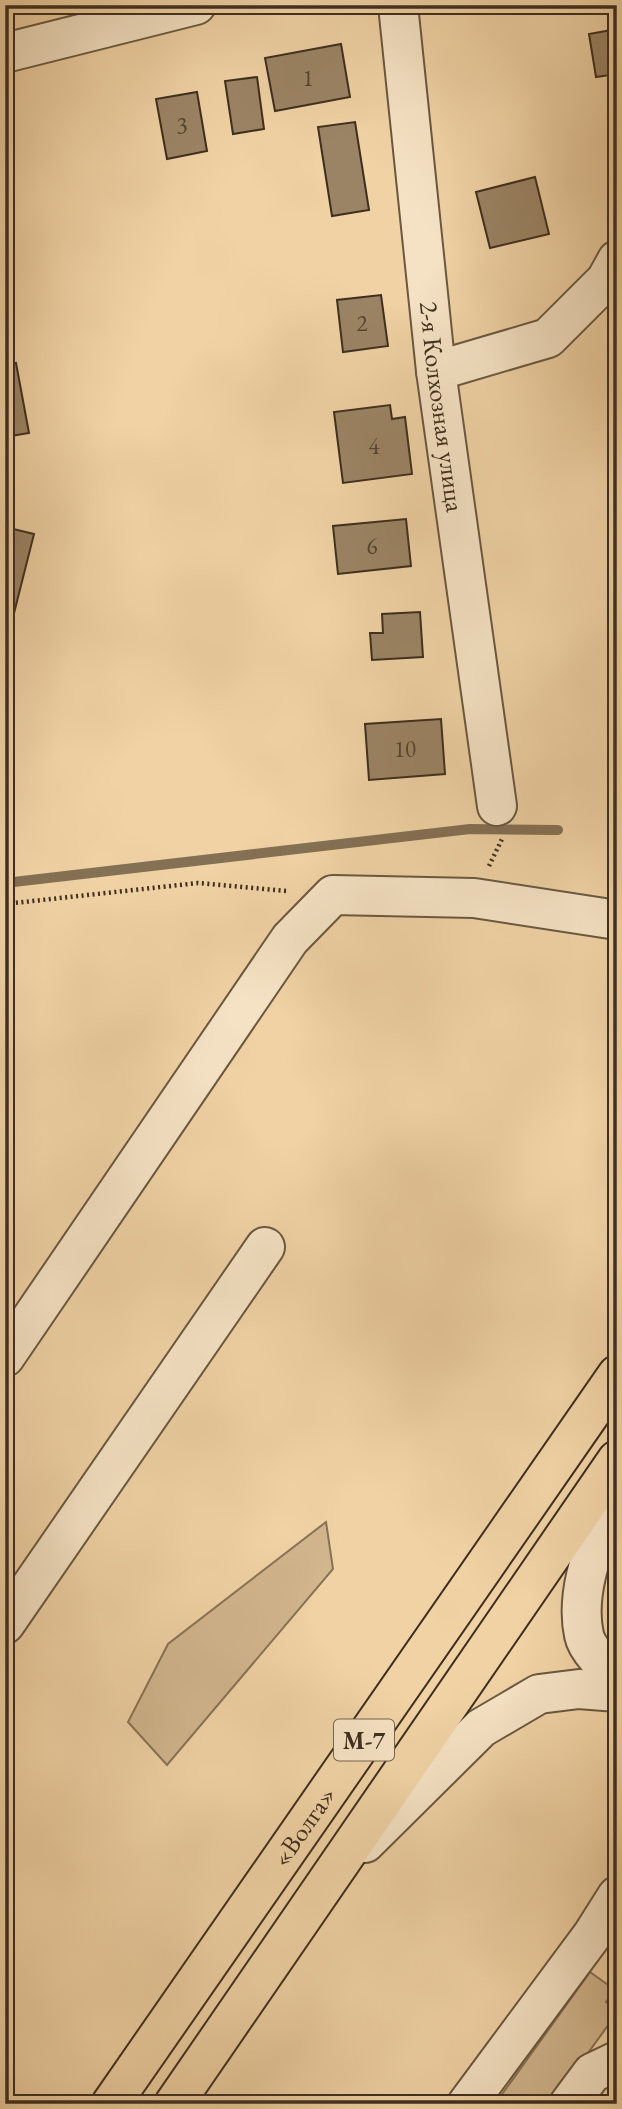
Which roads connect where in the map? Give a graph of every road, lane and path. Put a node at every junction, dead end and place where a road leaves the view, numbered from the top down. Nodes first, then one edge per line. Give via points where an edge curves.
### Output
1 (196, 5) edge
2 (398, 5) edge
3 (5, 53) edge
4 (617, 260) edge
5 (436, 371) junction
6 (497, 806) dead end
7 (333, 895) junction
8 (5, 904) edge
9 (617, 920) edge
10 (265, 1247) dead end
11 (5, 1357) edge
12 (617, 1375) edge
13 (617, 1460) edge
14 (617, 1483) edge
15 (5, 1625) edge
16 (617, 1677) edge
17 (617, 1692) edge
18 (334, 1874) junction
19 (617, 1896) edge
20 (605, 1943) edge
21 (617, 2062) edge
22 (111, 2104) edge
23 (174, 2104) edge
24 (467, 2104) edge
25 (569, 2104) edge

1 - 3 street
2 - 5 street, 2-я Колхозная улица
4 - 5 street via 606,280 548,338
5 - 6 street, 2-я Колхозная улица
7 - 8 path via 198,883
7 - 9 street via 474,898
7 - 11 street via 290,939
10 - 15 street
12 - 22 highway, «Волга» / М-7
13 - 18 highway, «Волга» / М-7
14 - 16 street via 582,1591 584,1637
17 - 18 street via 579,1689 539,1694 481,1728
18 - 23 highway, «Волга» / М-7
19 - 20 street
20 - 24 street
21 - 25 street via 592,2073

